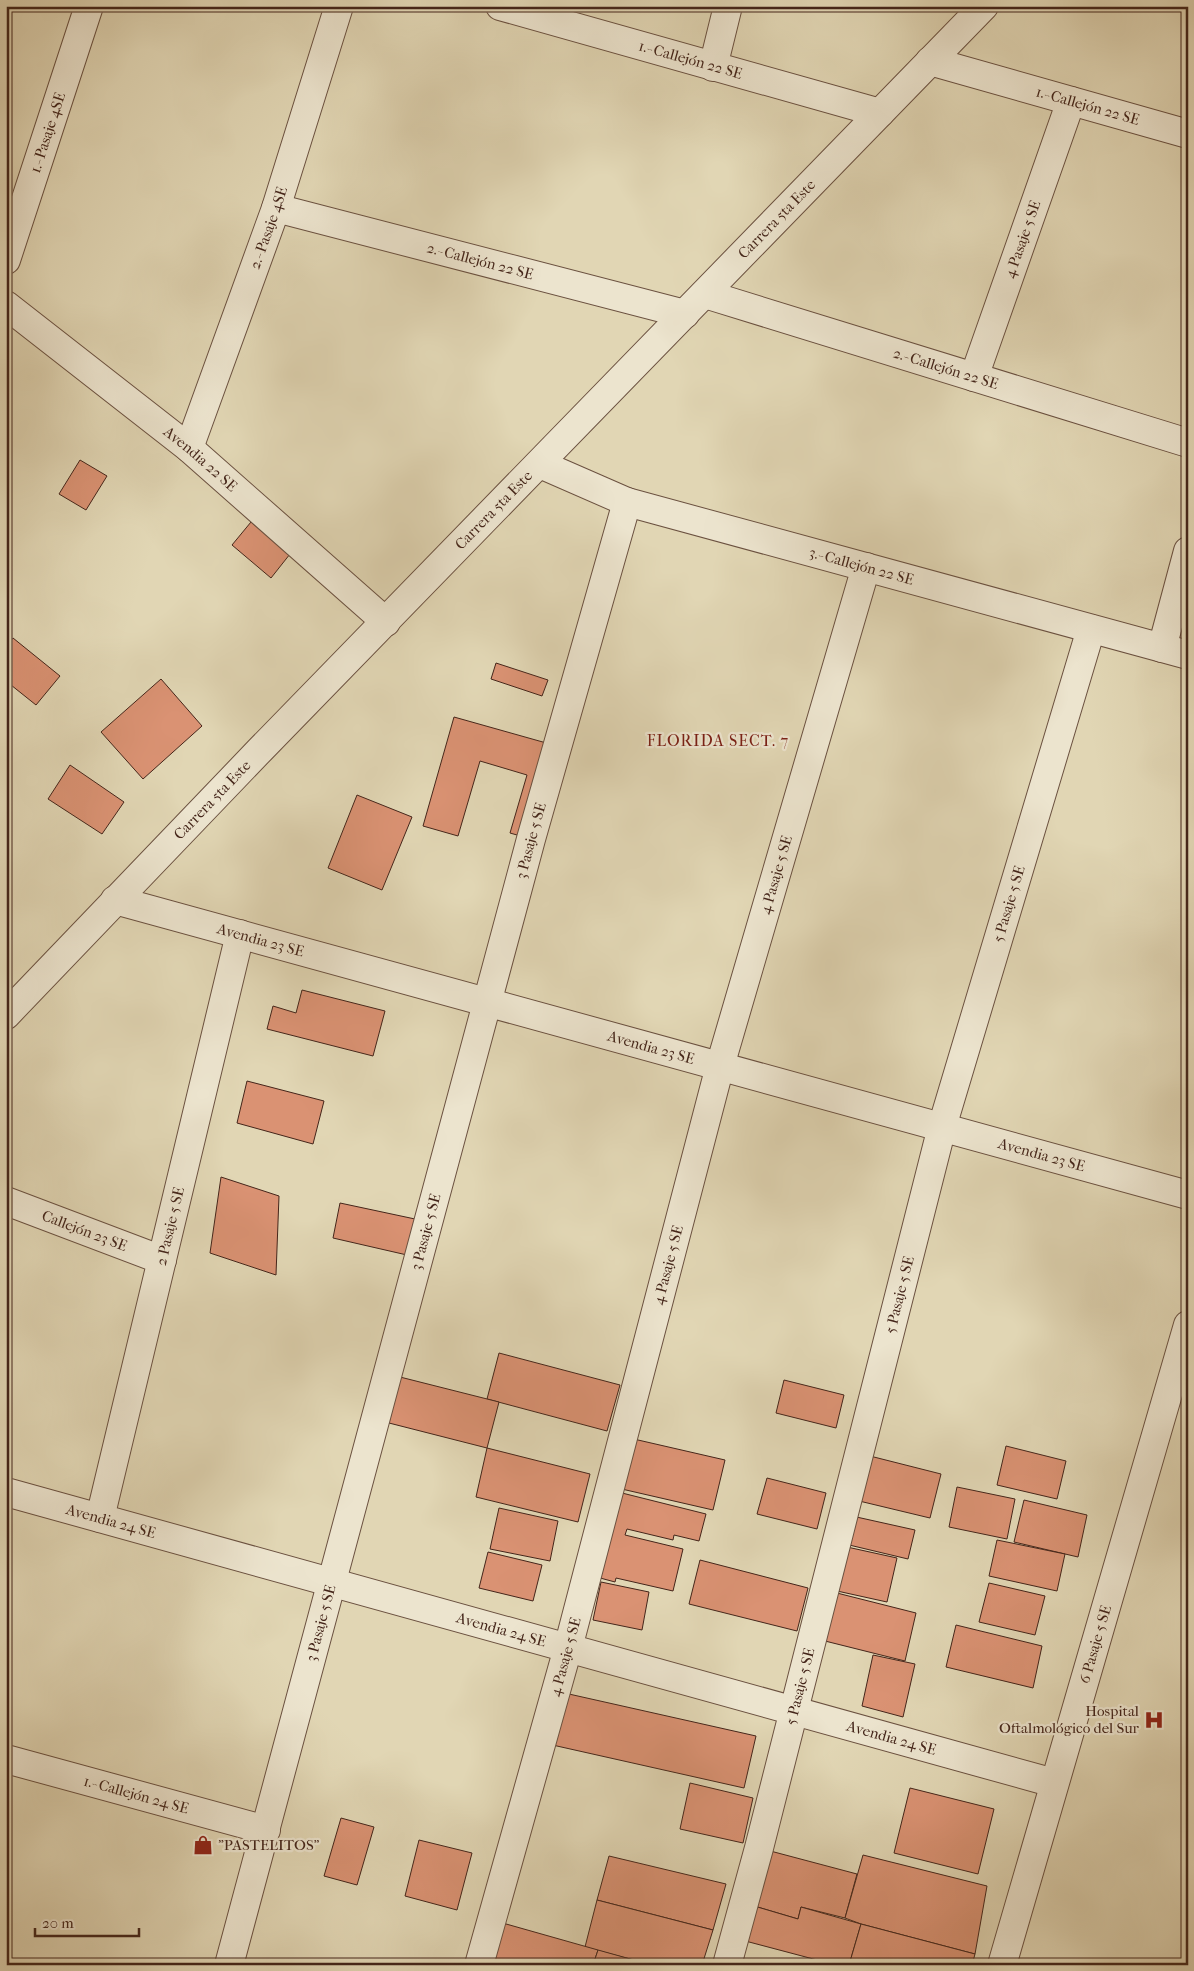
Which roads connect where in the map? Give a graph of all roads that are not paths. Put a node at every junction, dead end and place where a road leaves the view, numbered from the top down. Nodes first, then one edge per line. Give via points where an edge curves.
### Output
1 (89, 6) edge
2 (339, 6) edge
3 (500, 6) edge
4 (728, 6) edge
5 (984, 6) edge
6 (930, 61) junction
7 (713, 67) junction
8 (1071, 101) junction
9 (880, 113) junction
10 (1188, 134) edge
11 (276, 208) junction
12 (6, 260) edge
13 (704, 294) junction
14 (6, 305) edge
15 (685, 314) junction
16 (974, 377) junction
17 (1188, 443) edge
18 (189, 448) junction
19 (540, 464) junction
20 (628, 502) junction
21 (1188, 552) edge
22 (866, 567) junction
23 (386, 622) junction
24 (1091, 629) junction
25 (1162, 648) junction
26 (1188, 655) edge
27 (116, 900) junction
28 (240, 934) junction
29 (488, 1002) junction
30 (6, 1015) edge
31 (720, 1066) junction
32 (942, 1127) junction
33 (1188, 1195) edge
34 (6, 1202) edge
35 (162, 1260) junction
36 (1188, 1325) edge
37 (6, 1492) edge
38 (100, 1518) junction
39 (332, 1582) junction
40 (568, 1648) junction
41 (794, 1711) junction
42 (6, 1758) edge
43 (1054, 1783) junction
44 (266, 1830) junction
45 (230, 1965) edge
46 (479, 1965) edge
47 (727, 1965) edge
48 (1002, 1965) edge

1 - 12 street, 1.- Pasaje 4SE
2 - 11 street, 2.- Pasaje 4SE
3 - 7 street, 1.- Callejón 22 SE
4 - 7 street
5 - 6 street, Carrera 5ta Este
6 - 8 street, 1.- Callejón 22 SE
6 - 9 street, Carrera 5ta Este
7 - 9 street, 1.- Callejón 22 SE
8 - 10 street, 1.- Callejón 22 SE
8 - 16 street, 4 Pasaje 5 SE
9 - 13 street, Carrera 5ta Este
11 - 15 street, 2.- Callejón 22 SE
11 - 18 street, 2.- Pasaje 4SE
13 - 15 street, Carrera 5ta Este
13 - 16 street, 2.- Callejón 22 SE
14 - 18 street, Avendia 22 SE
15 - 19 street, Carrera 5ta Este
16 - 17 street, 2.- Callejón 22 SE
18 - 23 street, Avendia 22 SE
19 - 20 street, 3.- Callejón 22 SE
19 - 23 street, Carrera 5ta Este
20 - 22 street, 3.- Callejón 22 SE
20 - 29 street, 3 Pasaje 5 SE via 531,839
21 - 25 street
22 - 24 street, 3.- Callejón 22 SE
22 - 31 street, 4 Pasaje 5 SE
23 - 27 street, Carrera 5ta Este
24 - 25 street, 3.- Callejón 22 SE
24 - 32 street, 5 Pasaje 5 SE
25 - 26 street, 3.- Callejón 22 SE
27 - 28 street, Avendia 23 SE
27 - 30 street, Carrera 5ta Este
28 - 29 street, Avendia 23 SE
28 - 35 street, 2 Pasaje 5 SE
29 - 31 street, Avendia 23 SE
29 - 39 street, 3 Pasaje 5 SE
31 - 32 street, Avendia 23 SE
31 - 40 street, 4 Pasaje 5 SE
32 - 33 street, Avendia 23 SE
32 - 41 street, 5 Pasaje 5 SE
34 - 35 street, Callejón 23 SE
35 - 38 street, 2 Pasaje 5 SE
36 - 43 street, 6 Pasaje 5 SE
37 - 38 street, Avendia 24 SE
38 - 39 street, Avendia 24 SE
39 - 40 street, Avendia 24 SE
39 - 44 street, 3 Pasaje 5 SE
40 - 41 street, Avendia 24 SE
40 - 46 street, 4 Pasaje 5 SE
41 - 43 street, Avendia 24 SE
41 - 47 street, 5 Pasaje 5 SE
42 - 44 street, 1.- Callejón 24 SE
43 - 48 street, 6 Pasaje 5 SE
44 - 45 street, 3 Pasaje 5 SE

